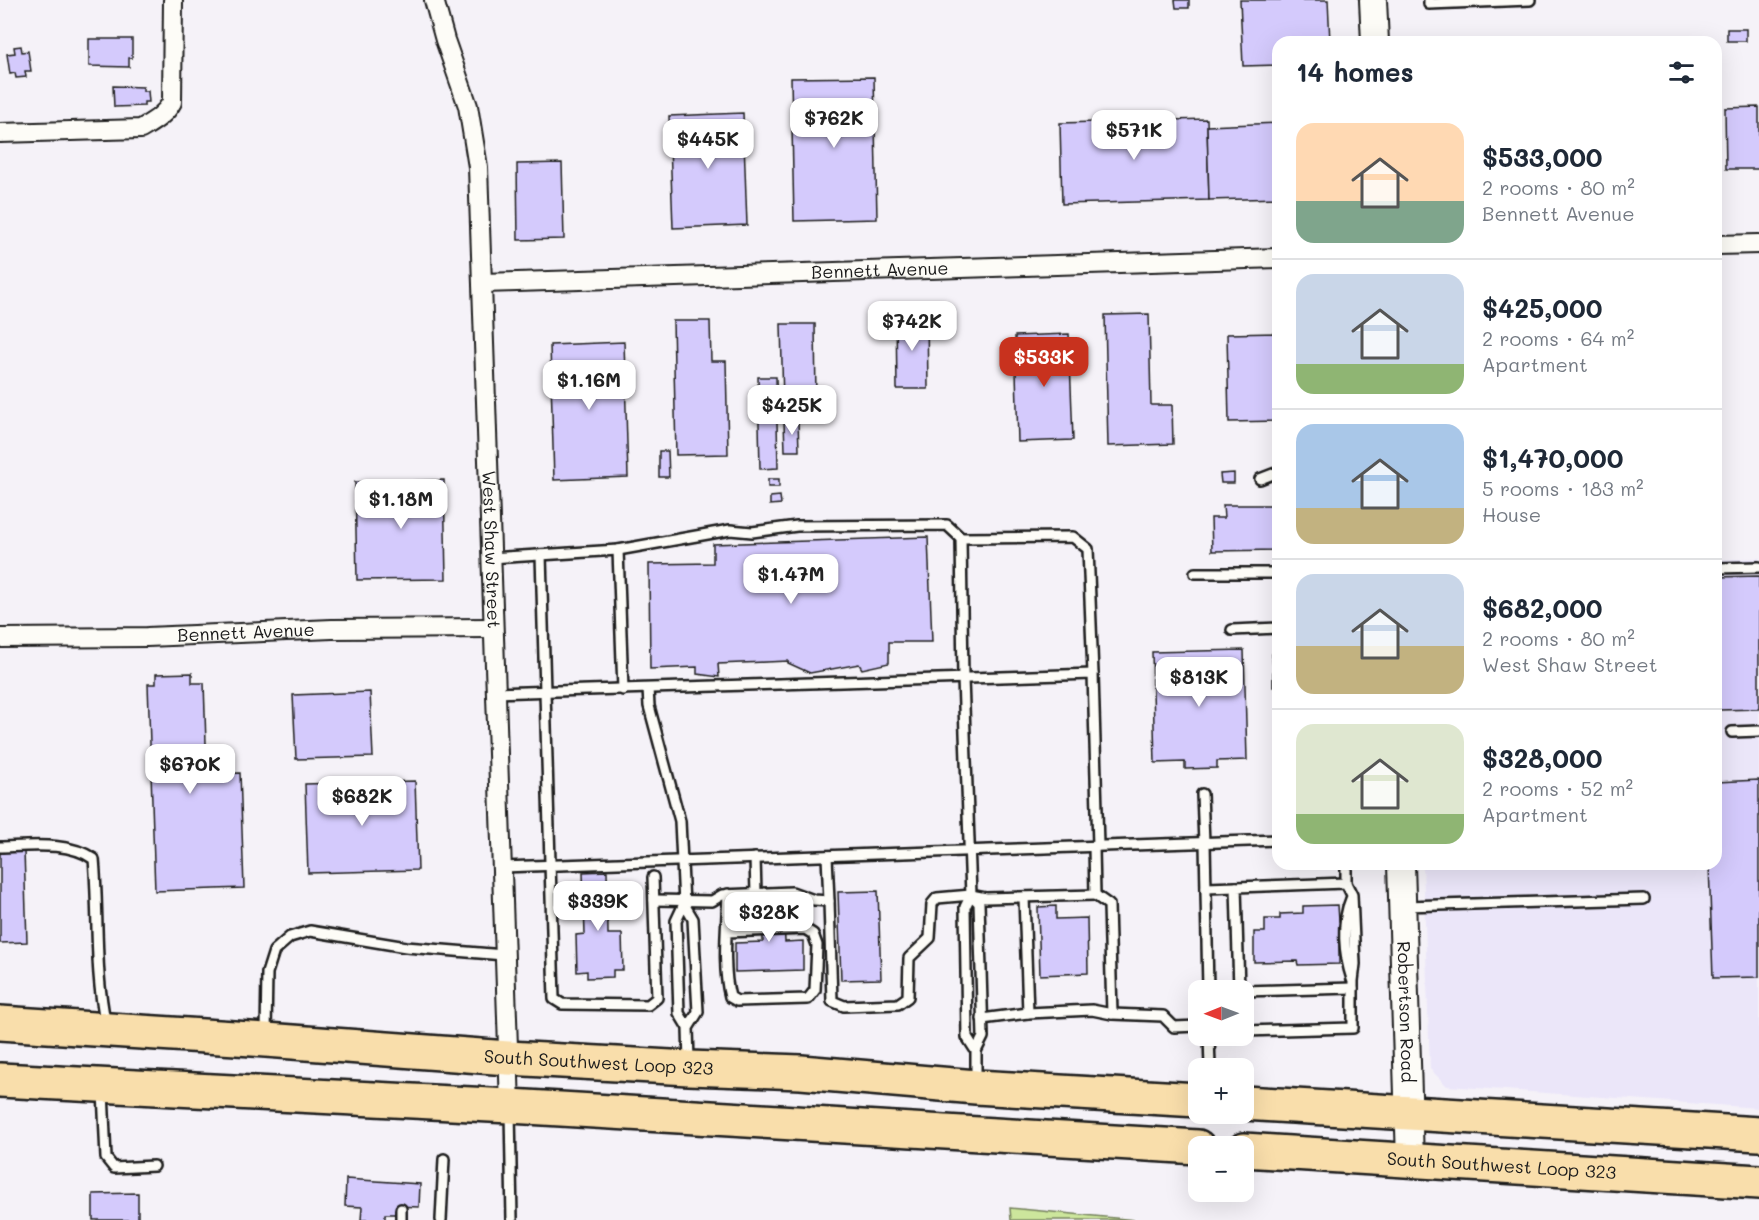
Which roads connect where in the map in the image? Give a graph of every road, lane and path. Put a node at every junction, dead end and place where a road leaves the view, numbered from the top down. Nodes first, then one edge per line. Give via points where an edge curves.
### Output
1 (172, 0) edge
2 (434, 0) edge
3 (1373, 0) edge
4 (1429, 0) edge
5 (1530, 0) edge
6 (1478, 1) edge
7 (1375, 36) edge
8 (0, 133) edge
9 (1759, 244) edge
10 (1722, 245) edge
11 (1272, 258) edge
12 (482, 283) junction
13 (1272, 474) edge
14 (1260, 479) dead end
15 (961, 538) junction
16 (618, 550) junction
17 (541, 555) junction
18 (491, 558) junction
19 (1759, 567) edge
20 (1722, 568) edge
21 (1195, 573) dead end
22 (1272, 573) edge
23 (493, 628) junction
24 (1272, 628) edge
25 (1232, 630) dead end
26 (0, 638) edge
27 (1093, 674) junction
28 (963, 679) junction
29 (648, 689) junction
30 (623, 690) junction
31 (545, 692) junction
32 (495, 693) junction
33 (1759, 731) edge
34 (1732, 732) dead end
35 (1202, 794) dead end
36 (1272, 840) edge
37 (1204, 843) junction
38 (0, 847) edge
39 (1096, 847) junction
40 (969, 851) junction
41 (827, 856) junction
42 (755, 858) junction
43 (682, 861) junction
44 (551, 865) junction
45 (502, 867) junction
46 (1346, 870) edge
47 (1401, 870) edge
48 (653, 877) dead end
49 (1346, 883) junction
50 (1236, 887) junction
51 (1206, 888) junction
52 (756, 893) junction
53 (728, 894) junction
54 (971, 895) junction
55 (1095, 895) junction
56 (1024, 897) junction
57 (1644, 899) dead end
58 (654, 900) junction
59 (829, 901) junction
60 (684, 902) junction
61 (1403, 906) junction
62 (727, 932) junction
63 (504, 955) junction
64 (1208, 980) edge
65 (1240, 980) edge
66 (1353, 985) junction
67 (1254, 990) edge
68 (1028, 1012) junction
69 (1112, 1014) junction
70 (982, 1018) junction
71 (0, 1023) edge
72 (1188, 1026) edge
73 (688, 1028) junction
74 (107, 1030) junction
75 (1254, 1031) edge
76 (266, 1040) junction
77 (976, 1050) junction
78 (508, 1058) junction
79 (688, 1068) junction
80 (0, 1080) edge
81 (102, 1086) junction
82 (976, 1087) junction
83 (1188, 1099) edge
84 (1254, 1104) edge
85 (510, 1106) junction
86 (1409, 1113) junction
87 (1759, 1134) edge
88 (1188, 1146) edge
89 (1254, 1151) edge
90 (444, 1159) dead end
91 (1410, 1161) junction
92 (154, 1166) dead end
93 (1759, 1182) edge
94 (401, 1209) dead end
95 (401, 1220) edge
96 (441, 1220) edge
97 (512, 1220) edge

1 - 8 street via 172,102 167,111 141,129
2 - 12 street, West Shaw Street via 472,127
3 - 7 street
4 - 6 lane via 1429,4
5 - 6 lane
9 - 10 street
11 - 12 street, Bennett Avenue
12 - 18 street, West Shaw Street
13 - 14 lane
15 - 16 lane via 947,525 797,526 752,532 730,530
15 - 27 lane via 1073,537 1088,549
15 - 28 lane
16 - 17 lane
16 - 30 lane
17 - 18 lane
17 - 31 lane
18 - 23 street, West Shaw Street
19 - 20 lane
21 - 22 lane
23 - 26 street, Bennett Avenue
23 - 32 street, West Shaw Street
24 - 25 lane
27 - 28 lane
27 - 39 lane
28 - 29 lane
28 - 40 lane
29 - 30 lane
29 - 43 lane via 649,706 678,807
30 - 31 lane
31 - 32 lane
31 - 44 lane
32 - 45 street, West Shaw Street
33 - 34 lane
35 - 37 lane
36 - 37 lane
37 - 39 lane
37 - 51 lane
38 - 74 lane via 71,848 94,860 97,960
39 - 40 lane
39 - 55 lane
40 - 41 lane
40 - 54 lane
41 - 42 lane
41 - 59 lane
42 - 43 lane
42 - 52 lane
43 - 44 lane
43 - 60 lane
44 - 45 lane
44 - 58 lane via 552,983 554,999 562,1004 648,1005 657,998
45 - 63 street, West Shaw Street
46 - 49 lane
47 - 61 street, Robertson Road
48 - 58 lane
49 - 50 lane
49 - 66 lane via 1353,895
50 - 51 lane
50 - 65 lane
51 - 64 lane
52 - 53 lane
52 - 59 lane via 792,892
53 - 60 lane via 712,901
53 - 62 lane
54 - 56 lane
54 - 59 lane via 938,898 932,904 930,938 909,958 908,997 898,1004 844,1006 832,1001
54 - 70 lane via 979,903
54 - 77 lane via 965,907 967,1037
55 - 56 lane
55 - 69 lane via 1109,905
56 - 68 lane
57 - 61 lane
58 - 60 lane
60 - 73 lane via 676,921 679,1013
60 - 73 lane via 693,919 698,1012
61 - 86 street, Robertson Road
62 - 62 lane via 730,997 737,1001 808,999 815,990 817,945 813,934 805,929
63 - 76 lane via 406,947 310,931 290,937 274,951 267,973
63 - 78 street, West Shaw Street
66 - 67 lane
66 - 75 lane via 1353,1028
68 - 69 lane via 1092,1010
68 - 70 lane
69 - 72 lane via 1163,1016 1174,1026
70 - 77 lane via 983,1037
71 - 74 highway, South Southwest Loop 323
73 - 79 lane
74 - 76 highway, South Southwest Loop 323
76 - 78 highway, South Southwest Loop 323
77 - 82 lane
78 - 79 highway, South Southwest Loop 323
78 - 85 street, West Shaw Street
79 - 82 highway, South Southwest Loop 323 via 801,1072
80 - 81 highway
81 - 85 highway
81 - 92 lane via 106,1158 114,1168
82 - 83 highway, South Southwest Loop 323
84 - 86 highway
85 - 88 highway
85 - 97 lane
86 - 87 highway
86 - 91 street, Robertson Road
89 - 91 highway, South Southwest Loop 323
90 - 96 lane
91 - 93 highway, South Southwest Loop 323
94 - 95 lane

